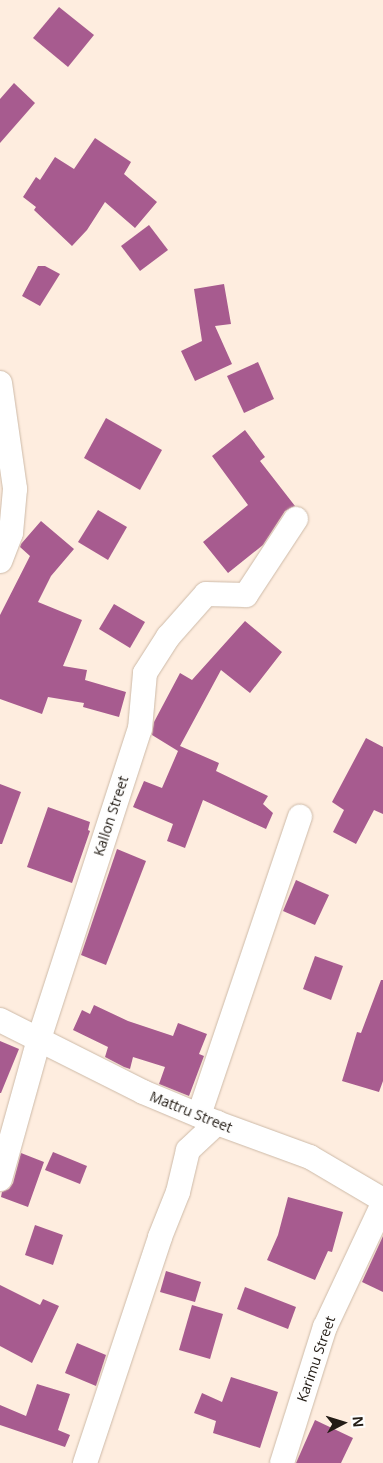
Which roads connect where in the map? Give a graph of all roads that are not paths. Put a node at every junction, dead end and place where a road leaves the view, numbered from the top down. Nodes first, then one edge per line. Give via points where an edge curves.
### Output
1 (0, 383) edge
2 (296, 519) dead end
3 (0, 561) edge
4 (300, 817) dead end
5 (0, 1020) edge
6 (39, 1039) junction
7 (208, 1119) junction
8 (0, 1179) edge
9 (383, 1200) edge
10 (383, 1204) edge
11 (85, 1463) edge
12 (282, 1463) edge

1 - 3 street via 15,489 11,532
2 - 6 street, Kallon Street via 246,595 206,594 168,637 145,673 140,728
4 - 7 street
5 - 6 street, Mattru Street
6 - 7 street, Mattru Street via 143,1092
6 - 8 street, Kallon Street
7 - 9 street, Mattru Street via 310,1157
7 - 11 street via 188,1150 178,1192
10 - 12 street, Karimu Street via 325,1327

